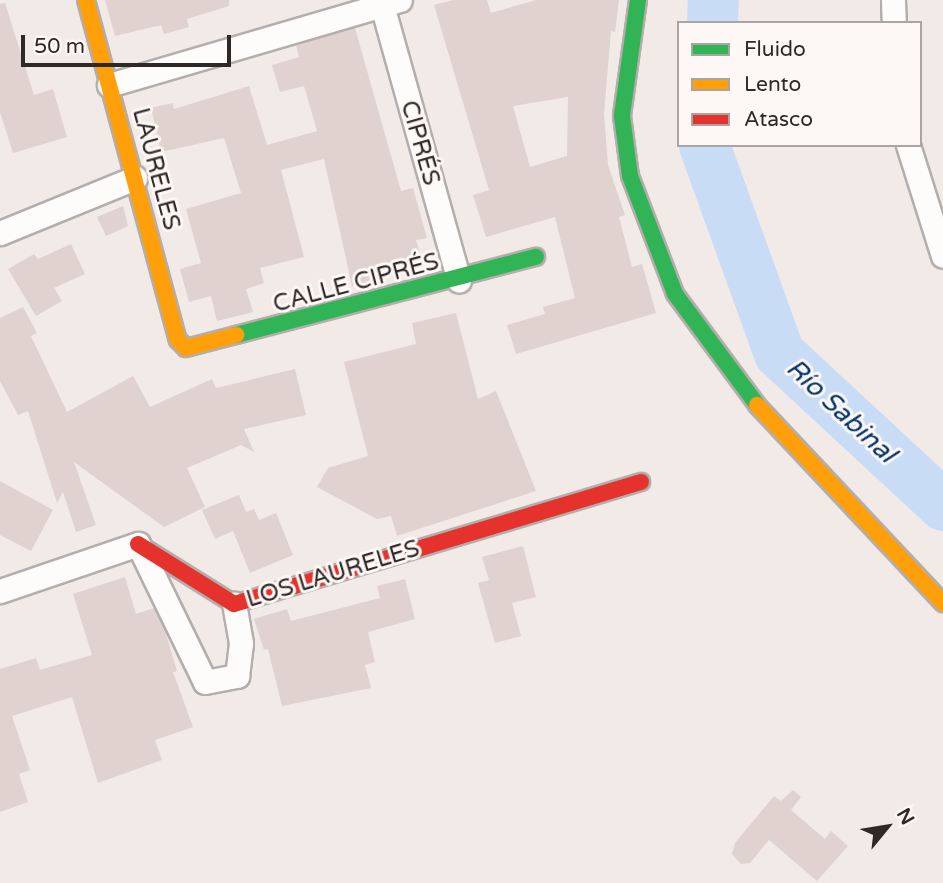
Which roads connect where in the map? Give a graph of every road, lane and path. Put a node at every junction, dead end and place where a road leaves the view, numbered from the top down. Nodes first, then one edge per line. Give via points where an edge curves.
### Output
1 (86, 0) edge
2 (638, 0) edge
3 (893, 0) edge
4 (391, 3) edge
5 (894, 21) edge
6 (109, 85) junction
7 (909, 147) edge
8 (135, 178) junction
9 (0, 233) edge
10 (943, 256) edge
11 (536, 257) dead end
12 (459, 280) junction
13 (186, 348) joint
14 (641, 482) dead end
15 (138, 544) junction
16 (0, 591) edge
17 (943, 603) edge
18 (234, 604) junction

1 - 6 street, LAURELES
2 - 17 street via 622,116 630,176 675,294 766,418
3 - 5 street
4 - 6 street
4 - 12 street, CIPRÉS
6 - 8 street, LAURELES
7 - 10 street
8 - 9 street
8 - 13 street, LAURELES via 178,340
11 - 12 street, CALLE CIPRÉS
12 - 13 street, CALLE CIPRÉS
14 - 18 street, LOS LAURELES
15 - 16 street
15 - 18 street, LOS LAURELES
15 - 18 street via 205,682 237,676 241,643

